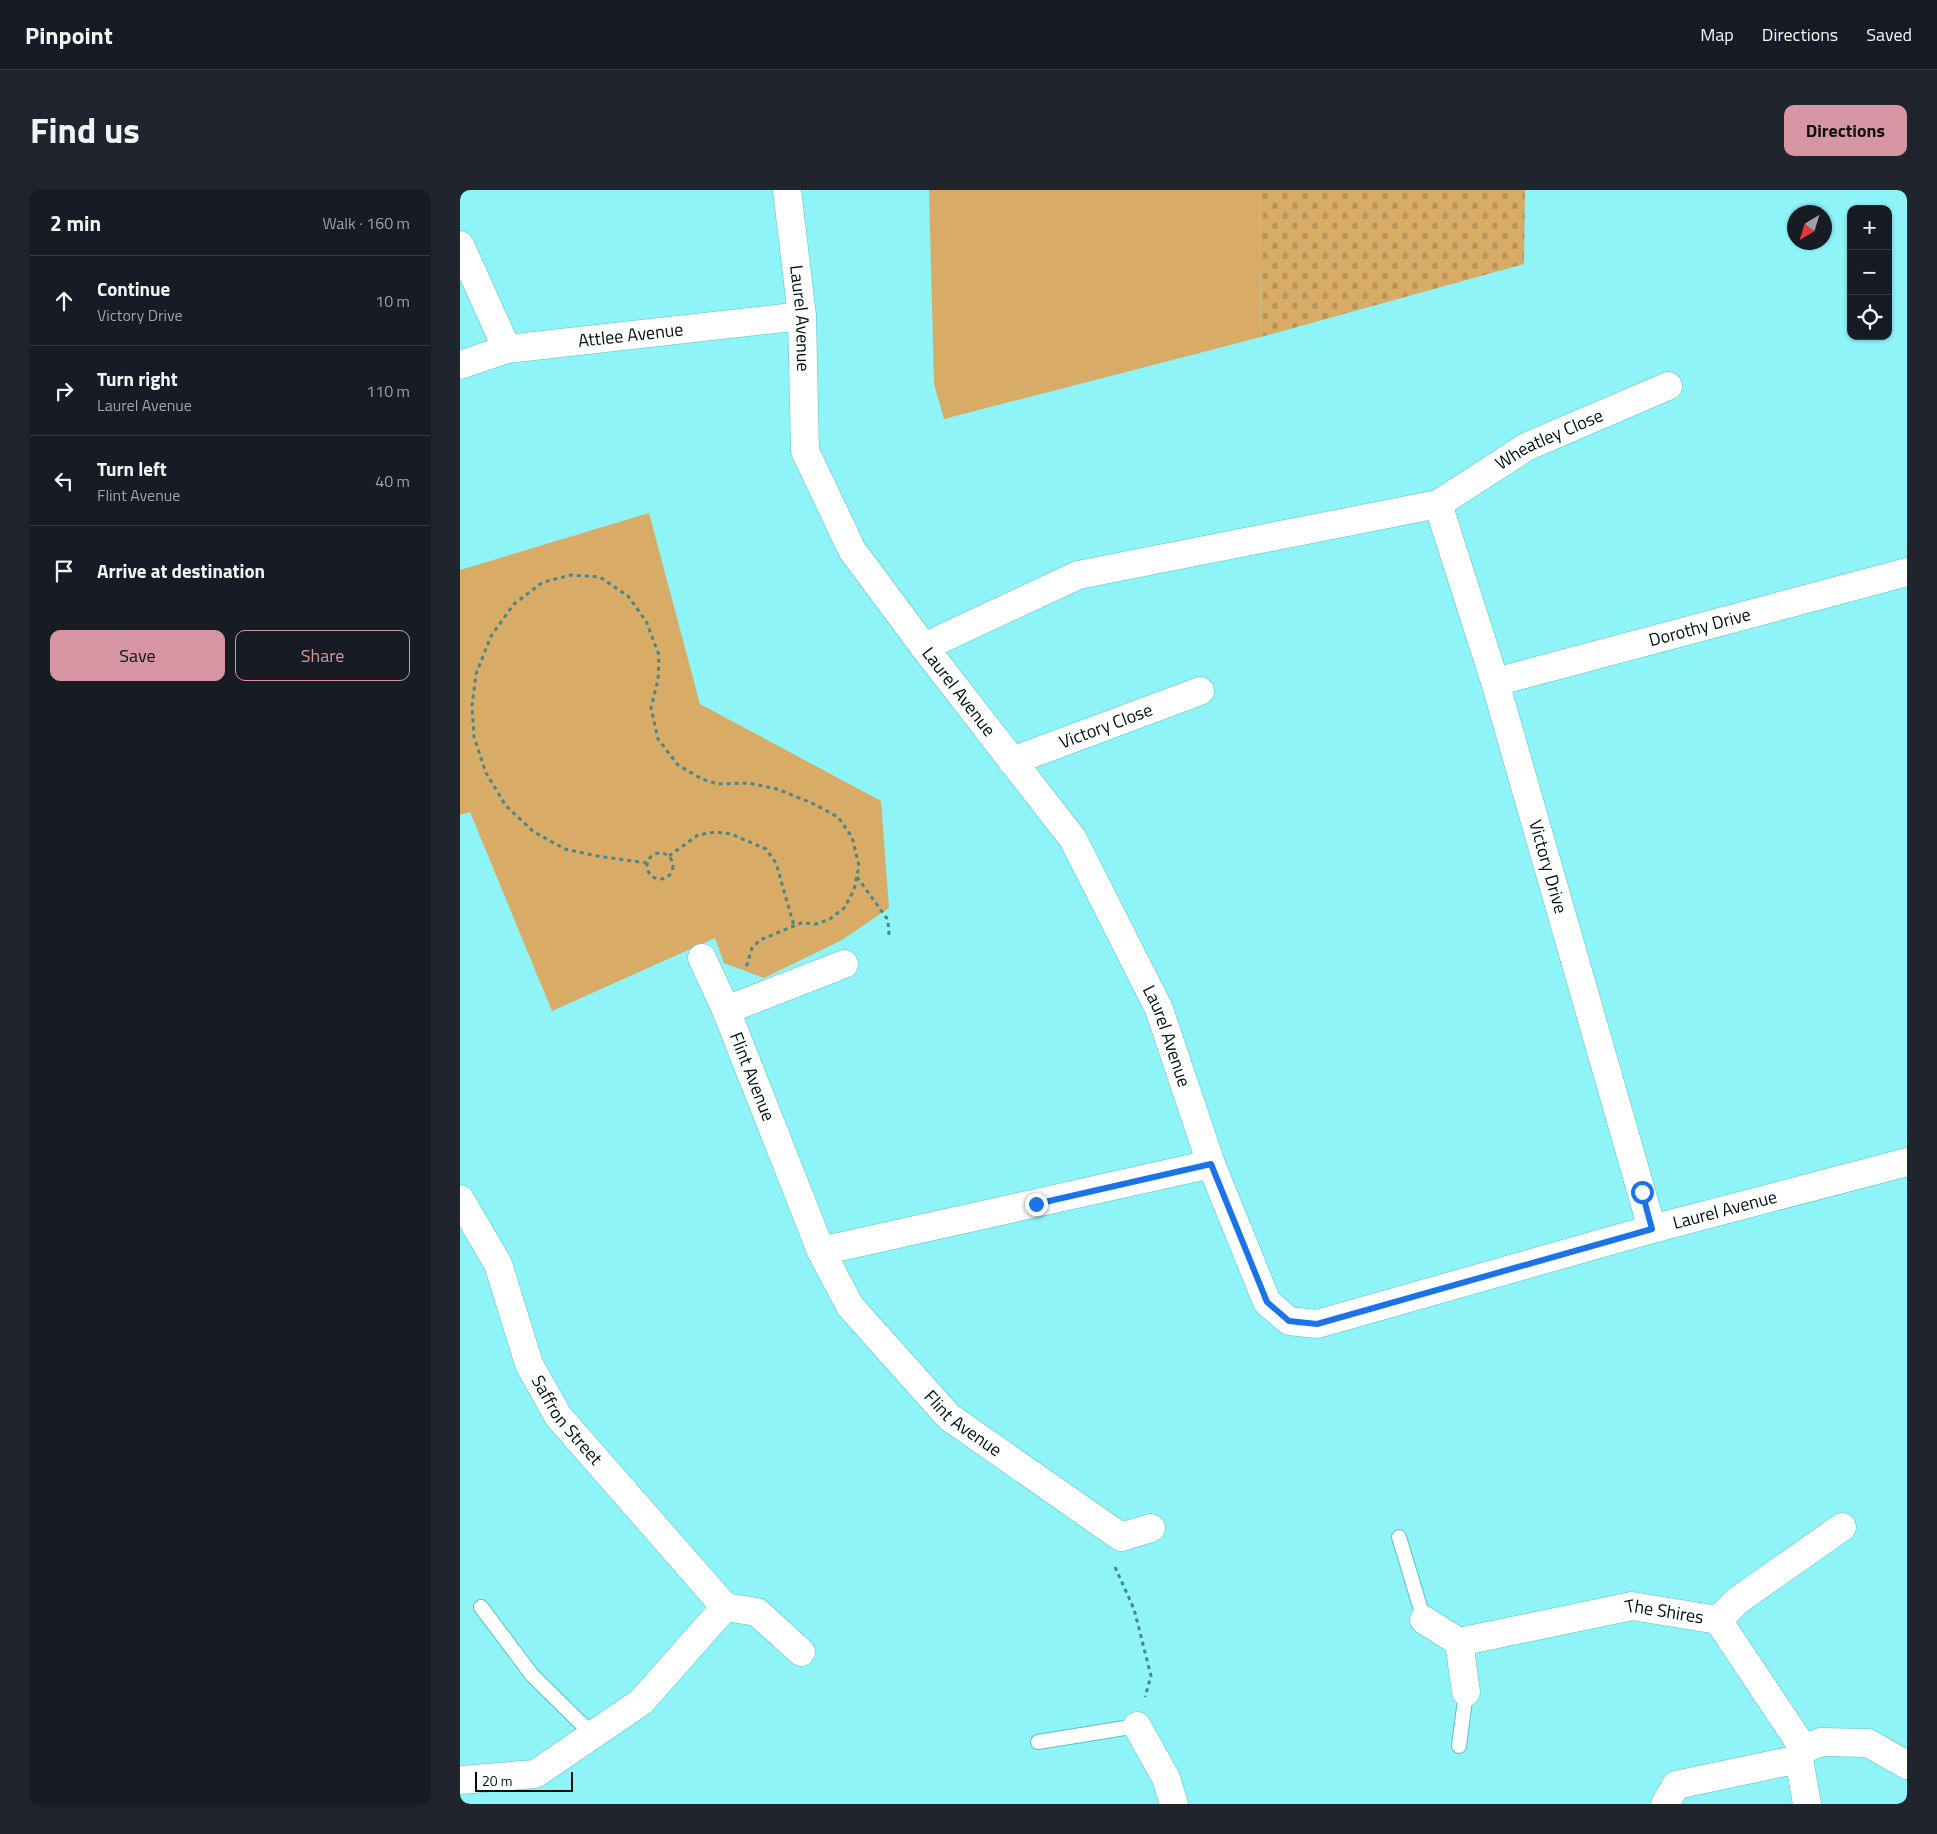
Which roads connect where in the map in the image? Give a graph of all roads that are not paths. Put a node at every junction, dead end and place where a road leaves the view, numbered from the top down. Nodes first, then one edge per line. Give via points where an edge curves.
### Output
1 (788, 190) edge
2 (460, 245) edge
3 (802, 316) junction
4 (507, 349) junction
5 (460, 365) edge
6 (1668, 386) dead end
7 (1438, 504) junction
8 (1907, 572) edge
9 (924, 647) junction
10 (1495, 682) junction
11 (1200, 691) dead end
12 (1012, 761) junction
13 (702, 958) dead end
14 (844, 964) dead end
15 (730, 1008) junction
16 (1907, 1162) edge
17 (1211, 1164) junction
18 (460, 1200) edge
19 (1652, 1229) junction
20 (821, 1251) junction
21 (1842, 1527) dead end
22 (1151, 1528) dead end
23 (1399, 1537) dead end
24 (725, 1607) junction
25 (481, 1608) dead end
26 (1424, 1620) joint
27 (1718, 1620) junction
28 (1459, 1642) junction
29 (801, 1652) dead end
30 (1466, 1692) joint
31 (1137, 1726) joint
32 (593, 1735) junction
33 (1038, 1742) dead end
34 (1460, 1746) dead end
35 (1802, 1754) junction
36 (1907, 1765) edge
37 (460, 1780) edge
38 (1174, 1804) edge
39 (1666, 1804) edge
40 (1807, 1804) edge

1 - 3 street, Laurel Avenue
2 - 4 street
3 - 4 street, Attlee Avenue
3 - 9 street, Laurel Avenue via 805,451 852,550
4 - 5 street, Attlee Avenue
6 - 7 street, Wheatley Close via 1526,447
7 - 9 street via 1078,575
7 - 10 street, Victory Drive
8 - 10 street, Dorothy Drive
9 - 12 street, Laurel Avenue
10 - 19 street, Victory Drive
11 - 12 street, Victory Close
12 - 17 street, Laurel Avenue via 1073,839 1159,1009
13 - 15 street, Flint Avenue
14 - 15 street
15 - 20 street, Flint Avenue
16 - 19 street, Laurel Avenue
17 - 19 street, Laurel Avenue via 1267,1302 1289,1321 1317,1324
17 - 20 street
18 - 24 street, Saffron Street via 498,1264 529,1364 558,1416
20 - 22 street, Flint Avenue via 850,1306 949,1417 1121,1538
21 - 27 street via 1737,1601
23 - 26 lane
24 - 29 street via 757,1612
24 - 32 street via 641,1702
25 - 32 lane via 532,1675
26 - 28 street
27 - 28 street, The Shires via 1632,1606
27 - 35 street, The Shires
28 - 30 street
30 - 34 lane
31 - 33 lane
31 - 38 street via 1166,1778
32 - 37 street via 535,1774
35 - 36 street via 1821,1742 1868,1743
35 - 39 street via 1676,1785
35 - 40 street

